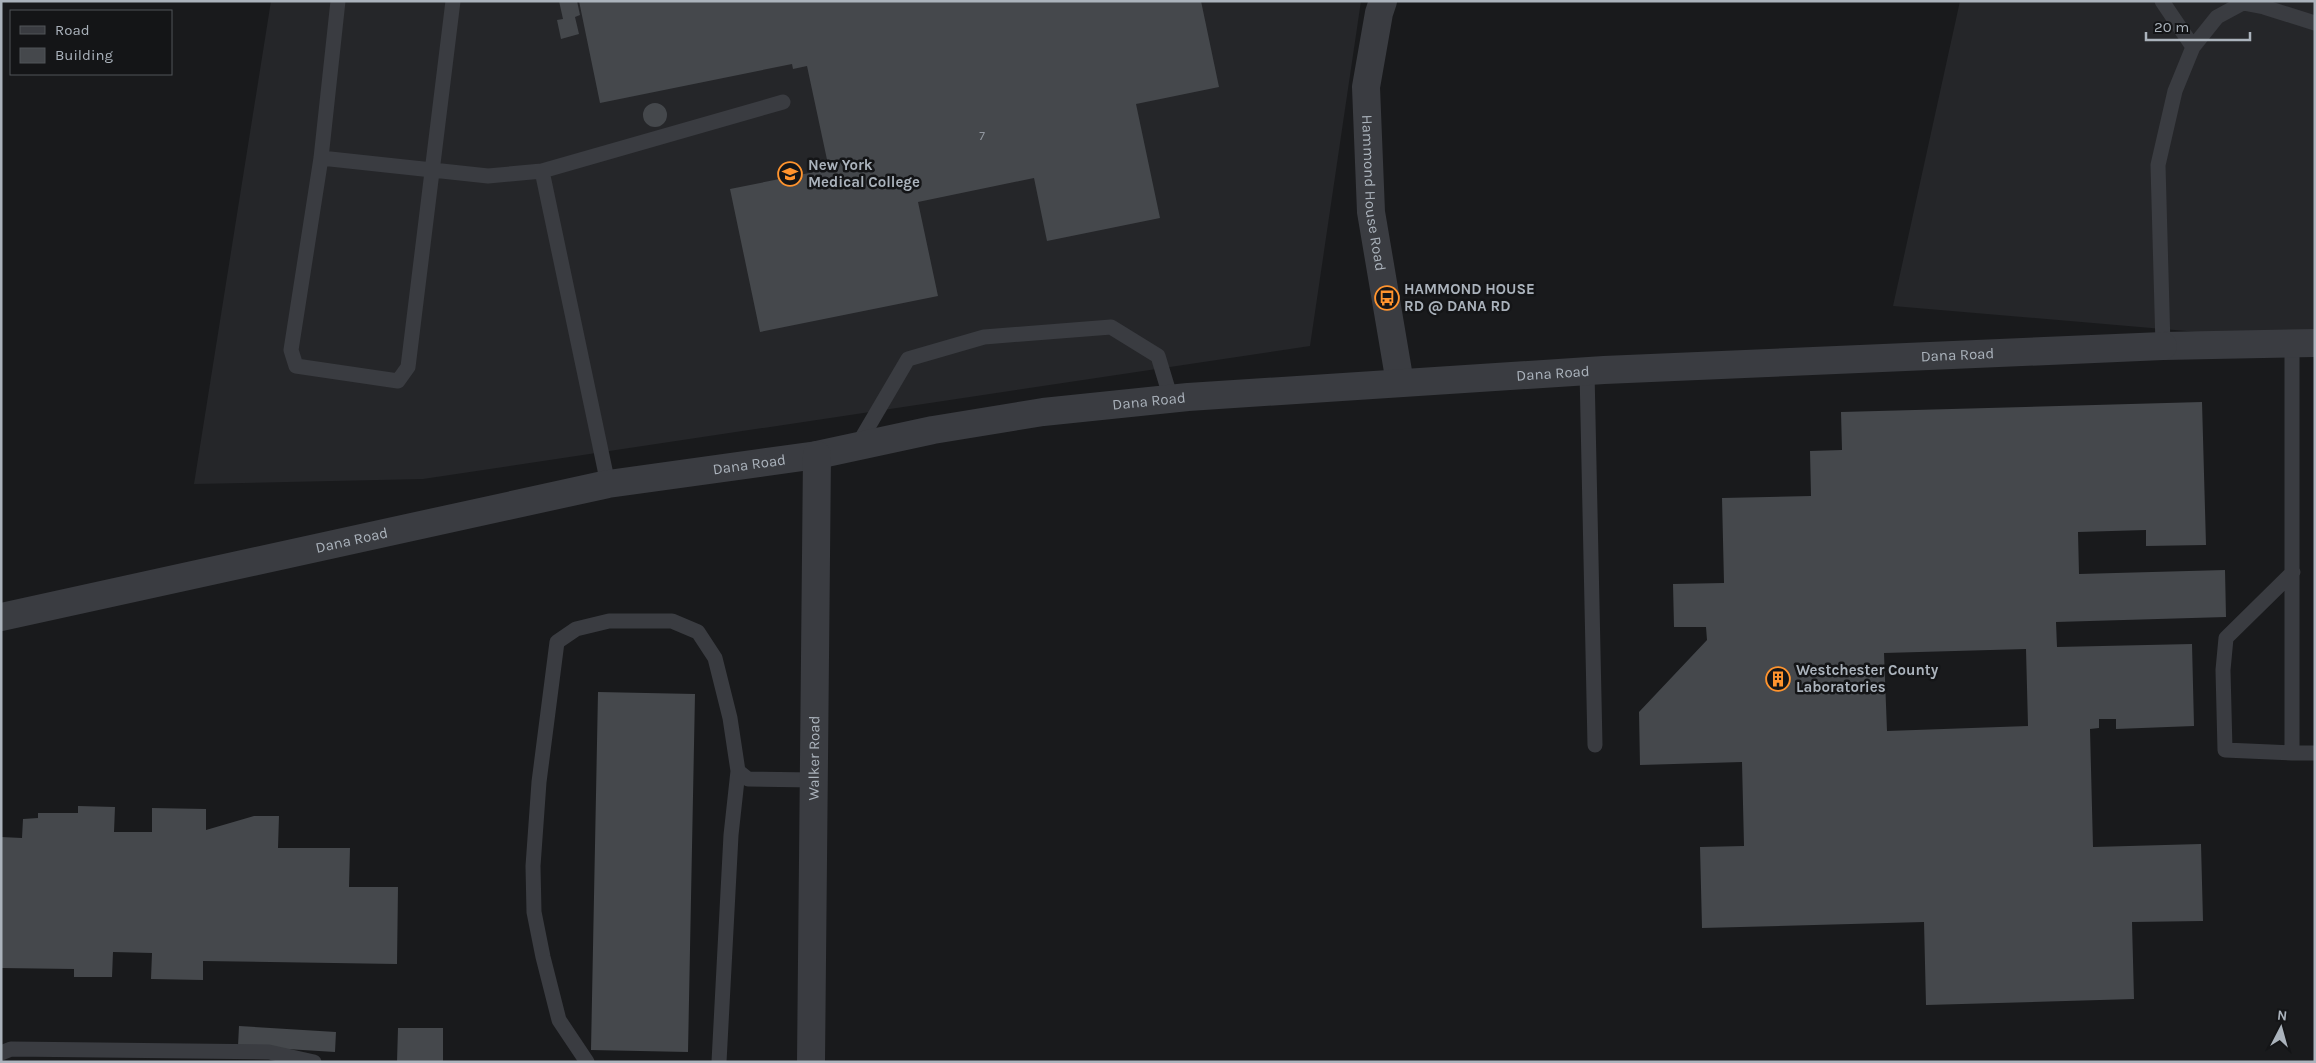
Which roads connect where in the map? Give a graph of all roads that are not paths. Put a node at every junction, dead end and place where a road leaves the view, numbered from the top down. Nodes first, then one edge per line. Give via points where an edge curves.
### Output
1 (338, 1) edge
2 (453, 1) edge
3 (1383, 1) edge
4 (2162, 1) edge
5 (2244, 2) edge
6 (2315, 24) edge
7 (2193, 47) junction
8 (783, 102) dead end
9 (321, 158) junction
10 (433, 170) junction
11 (542, 171) junction
12 (2303, 343) edge
13 (2162, 346) junction
14 (1587, 371) junction
15 (1400, 383) junction
16 (1171, 399) junction
17 (857, 446) junction
18 (817, 455) junction
19 (608, 484) junction
20 (2294, 572) junction
21 (1, 616) edge
22 (1595, 745) dead end
23 (2315, 752) edge
24 (2292, 753) junction
25 (738, 771) junction
26 (814, 780) junction
27 (1, 1053) edge
28 (314, 1062) edge
29 (587, 1062) edge
30 (719, 1062) edge
31 (811, 1062) edge

1 - 9 lane
2 - 10 lane
3 - 15 street, Hammond House Road via 1366,87 1371,212
4 - 7 lane
5 - 6 lane
5 - 7 lane via 2217,17
7 - 13 lane via 2175,91 2158,165
8 - 11 lane
9 - 10 lane
9 - 10 lane via 291,350 296,366 398,381 408,367
10 - 11 lane via 488,176
11 - 19 lane
12 - 13 street, Dana Road
12 - 20 lane
13 - 14 street, Dana Road
14 - 15 street, Dana Road
14 - 22 lane
15 - 16 street, Dana Road
16 - 17 street, Dana Road via 1043,412
16 - 17 lane via 1158,356 1111,327 984,337 908,359
17 - 18 street, Dana Road
18 - 19 street, Dana Road
18 - 26 street, Walker Road
19 - 21 street, Dana Road
20 - 24 lane
20 - 24 lane via 2226,638 2222,670 2225,750
23 - 24 lane
25 - 26 lane via 748,779
25 - 29 lane via 730,718 715,658 698,632 672,621 609,621 576,629 556,642 532,866 534,912 559,1020
25 - 30 lane via 731,835
26 - 31 street, Walker Road
27 - 28 lane via 11,1049 269,1052

